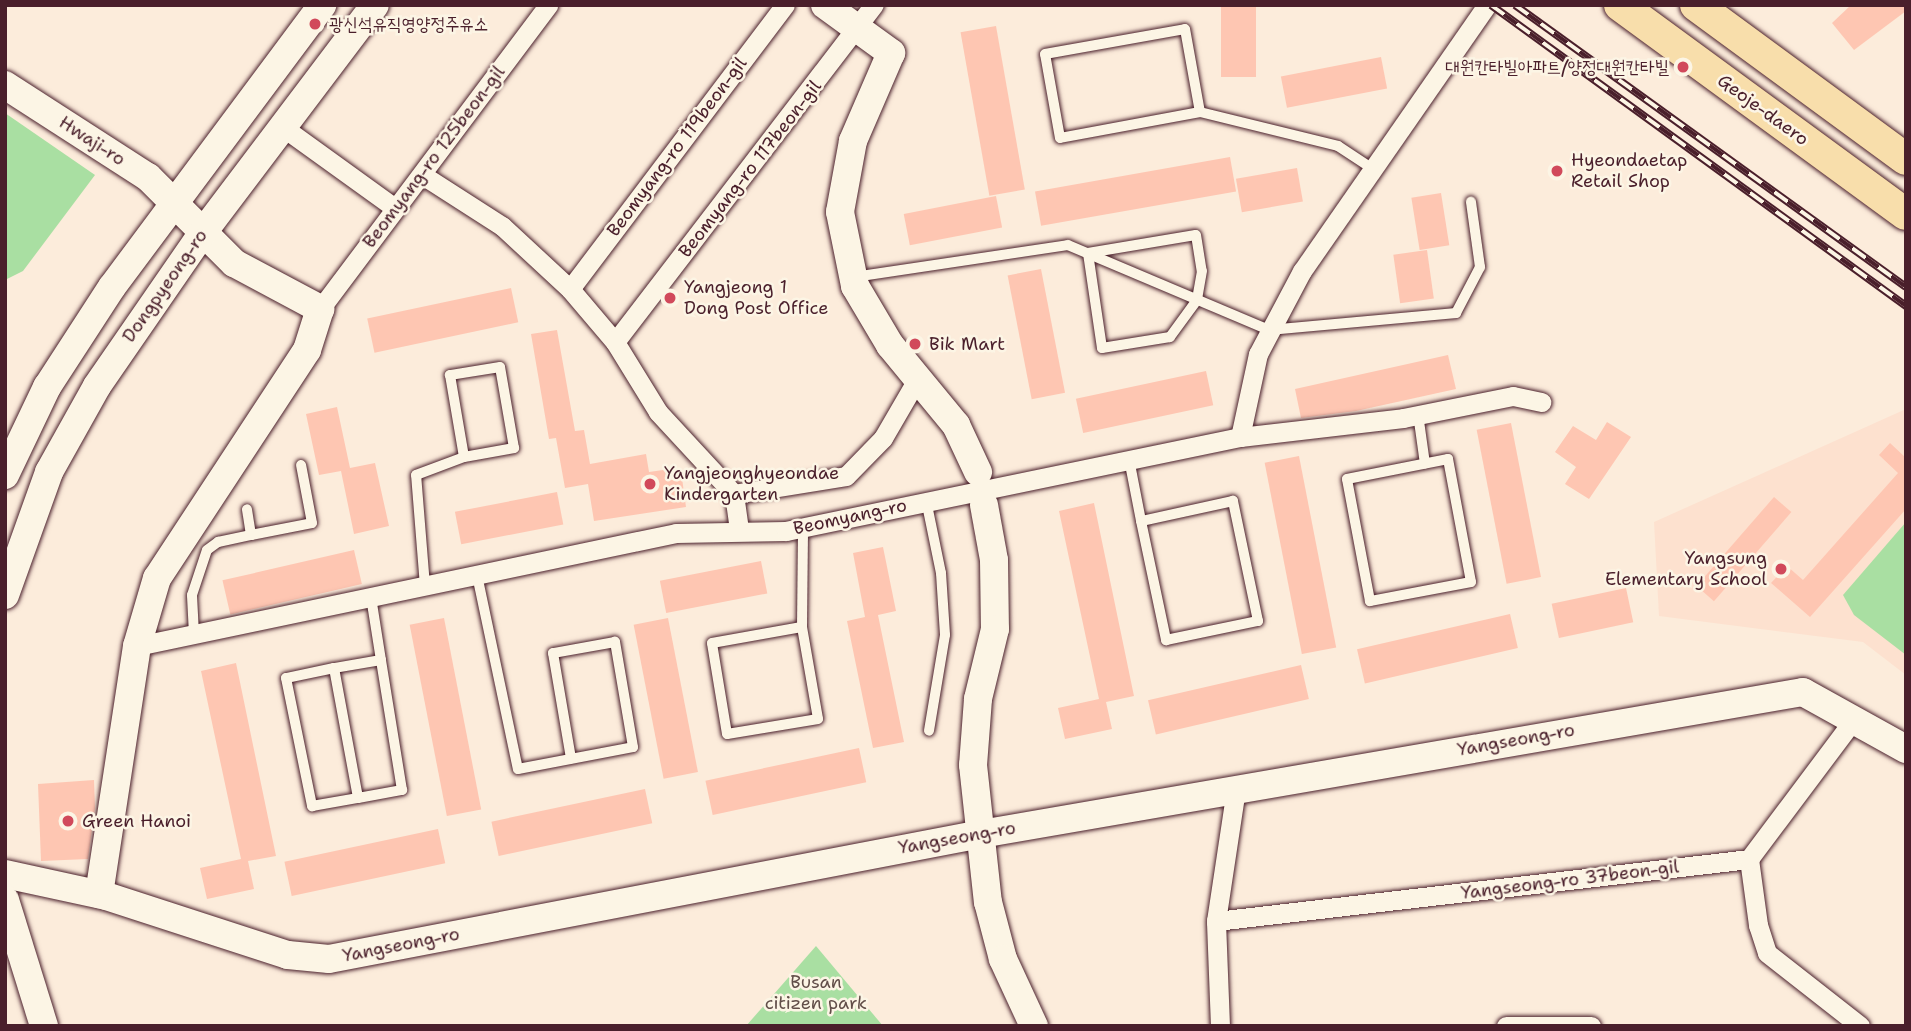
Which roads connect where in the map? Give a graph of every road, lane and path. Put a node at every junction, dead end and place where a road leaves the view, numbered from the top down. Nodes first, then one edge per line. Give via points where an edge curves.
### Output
1 (322, 5) edge
2 (375, 5) edge
3 (548, 5) edge
4 (785, 5) edge
5 (825, 5) edge
6 (874, 5) edge
7 (1486, 5) edge
8 (1620, 5) edge
9 (1696, 5) edge
10 (857, 29) junction
11 (5, 85) edge
12 (1200, 112) junction
13 (284, 128) junction
14 (1906, 159) edge
15 (1373, 169) junction
16 (424, 176) junction
17 (1471, 202) dead end
18 (174, 203) junction
19 (395, 208) junction
20 (1906, 214) edge
21 (201, 235) junction
22 (1088, 253) junction
23 (854, 277) junction
24 (570, 289) junction
25 (1197, 300) junction
26 (320, 309) junction
27 (1269, 330) junction
28 (615, 342) junction
29 (916, 382) junction
30 (1541, 402) dead end
31 (1419, 414) junction
32 (1240, 437) junction
33 (464, 457) junction
34 (1129, 459) junction
35 (301, 464) dead end
36 (1425, 464) junction
37 (978, 472) dead end
38 (5, 475) edge
39 (734, 494) junction
40 (926, 500) junction
41 (984, 505) dead end
42 (247, 509) dead end
43 (1141, 521) junction
44 (803, 527) junction
45 (739, 530) junction
46 (251, 534) junction
47 (477, 575) junction
48 (425, 586) junction
49 (5, 595) edge
50 (371, 597) junction
51 (802, 627) junction
52 (194, 634) junction
53 (137, 646) junction
54 (381, 660) junction
55 (334, 668) junction
56 (1855, 718) junction
57 (929, 731) dead end
58 (1906, 749) edge
59 (570, 758) junction
60 (1236, 789) junction
61 (358, 798) junction
62 (981, 834) junction
63 (1749, 859) junction
64 (5, 874) edge
65 (99, 894) junction
66 (5, 900) edge
67 (1216, 921) junction
68 (44, 1026) edge
69 (1034, 1026) edge
70 (1220, 1026) edge
71 (1506, 1026) edge
72 (1591, 1026) edge
73 (1860, 1026) edge

1 - 18 street
2 - 13 street, Dongpyeong-ro
3 - 16 street, Beomyang-ro 125beon-gil
4 - 24 street, Beomyang-ro 119beon-gil
5 - 10 street
6 - 10 street, Beomyang-ro 117beon-gil
7 - 15 street
8 - 20 main road, Geoje-daero
9 - 14 main road
10 - 23 street via 891,53 853,141 839,212
10 - 28 street, Beomyang-ro 117beon-gil
11 - 18 street, Hwaji-ro via 148,177
12 - 12 lane via 1185,29 1045,54 1060,138
12 - 15 lane via 1338,146
13 - 19 street
13 - 21 street, Dongpyeong-ro
15 - 27 street via 1302,271
16 - 19 street, Beomyang-ro 125beon-gil
16 - 24 street via 502,226
17 - 27 lane via 1480,267 1456,313
18 - 21 street, Hwaji-ro
18 - 38 street via 47,387
19 - 26 street, Beomyang-ro 125beon-gil
21 - 26 street, Hwaji-ro via 234,263
21 - 49 street, Dongpyeong-ro via 97,386 50,472
22 - 23 lane via 1068,245
22 - 25 lane
22 - 25 lane via 1196,235 1202,271
22 - 25 lane via 1102,348 1170,337
23 - 29 street via 890,345
24 - 28 street
25 - 27 lane
26 - 53 street via 307,350 157,578
27 - 32 street via 1258,354
28 - 39 street via 658,412
29 - 37 street via 956,425
29 - 39 street via 883,438 846,476
30 - 31 street, Beomyang-ro via 1513,396
31 - 32 street, Beomyang-ro
31 - 36 lane
32 - 34 street, Beomyang-ro
33 - 33 lane via 514,448 500,367 450,375
33 - 48 lane via 416,475
34 - 40 street, Beomyang-ro
34 - 43 lane
35 - 46 lane via 312,523
36 - 36 lane via 1347,479 1370,601 1471,582 1448,459
39 - 45 street
40 - 44 street, Beomyang-ro
40 - 57 lane via 942,573 945,635
41 - 62 street via 994,559 995,629 978,699 974,752
42 - 46 lane
43 - 43 lane via 1166,640 1258,621 1233,501
44 - 45 street, Beomyang-ro
44 - 51 lane
45 - 47 street, Beomyang-ro via 676,533
46 - 52 lane via 218,542 207,550 192,595
47 - 48 street, Beomyang-ro
47 - 59 lane via 518,769
48 - 50 street, Beomyang-ro
50 - 52 street, Beomyang-ro
50 - 54 lane
51 - 51 lane via 712,643 727,734 818,719
52 - 53 street, Beomyang-ro
53 - 65 street
54 - 55 lane
54 - 61 lane via 402,790
55 - 61 lane
55 - 61 lane via 286,678 312,806
56 - 58 street, Yangseong-ro
56 - 60 street, Yangseong-ro via 1803,691
56 - 63 street
59 - 59 lane via 633,747 615,642 553,653
60 - 62 street, Yangseong-ro
60 - 67 street
62 - 65 street, Yangseong-ro via 329,959 288,956
62 - 69 street via 988,902 1003,959
63 - 67 street, Yangseong-ro 37beon-gil
63 - 73 street via 1758,925 1767,953
64 - 65 street, Yangseong-ro
66 - 68 street
67 - 70 street
71 - 72 street

